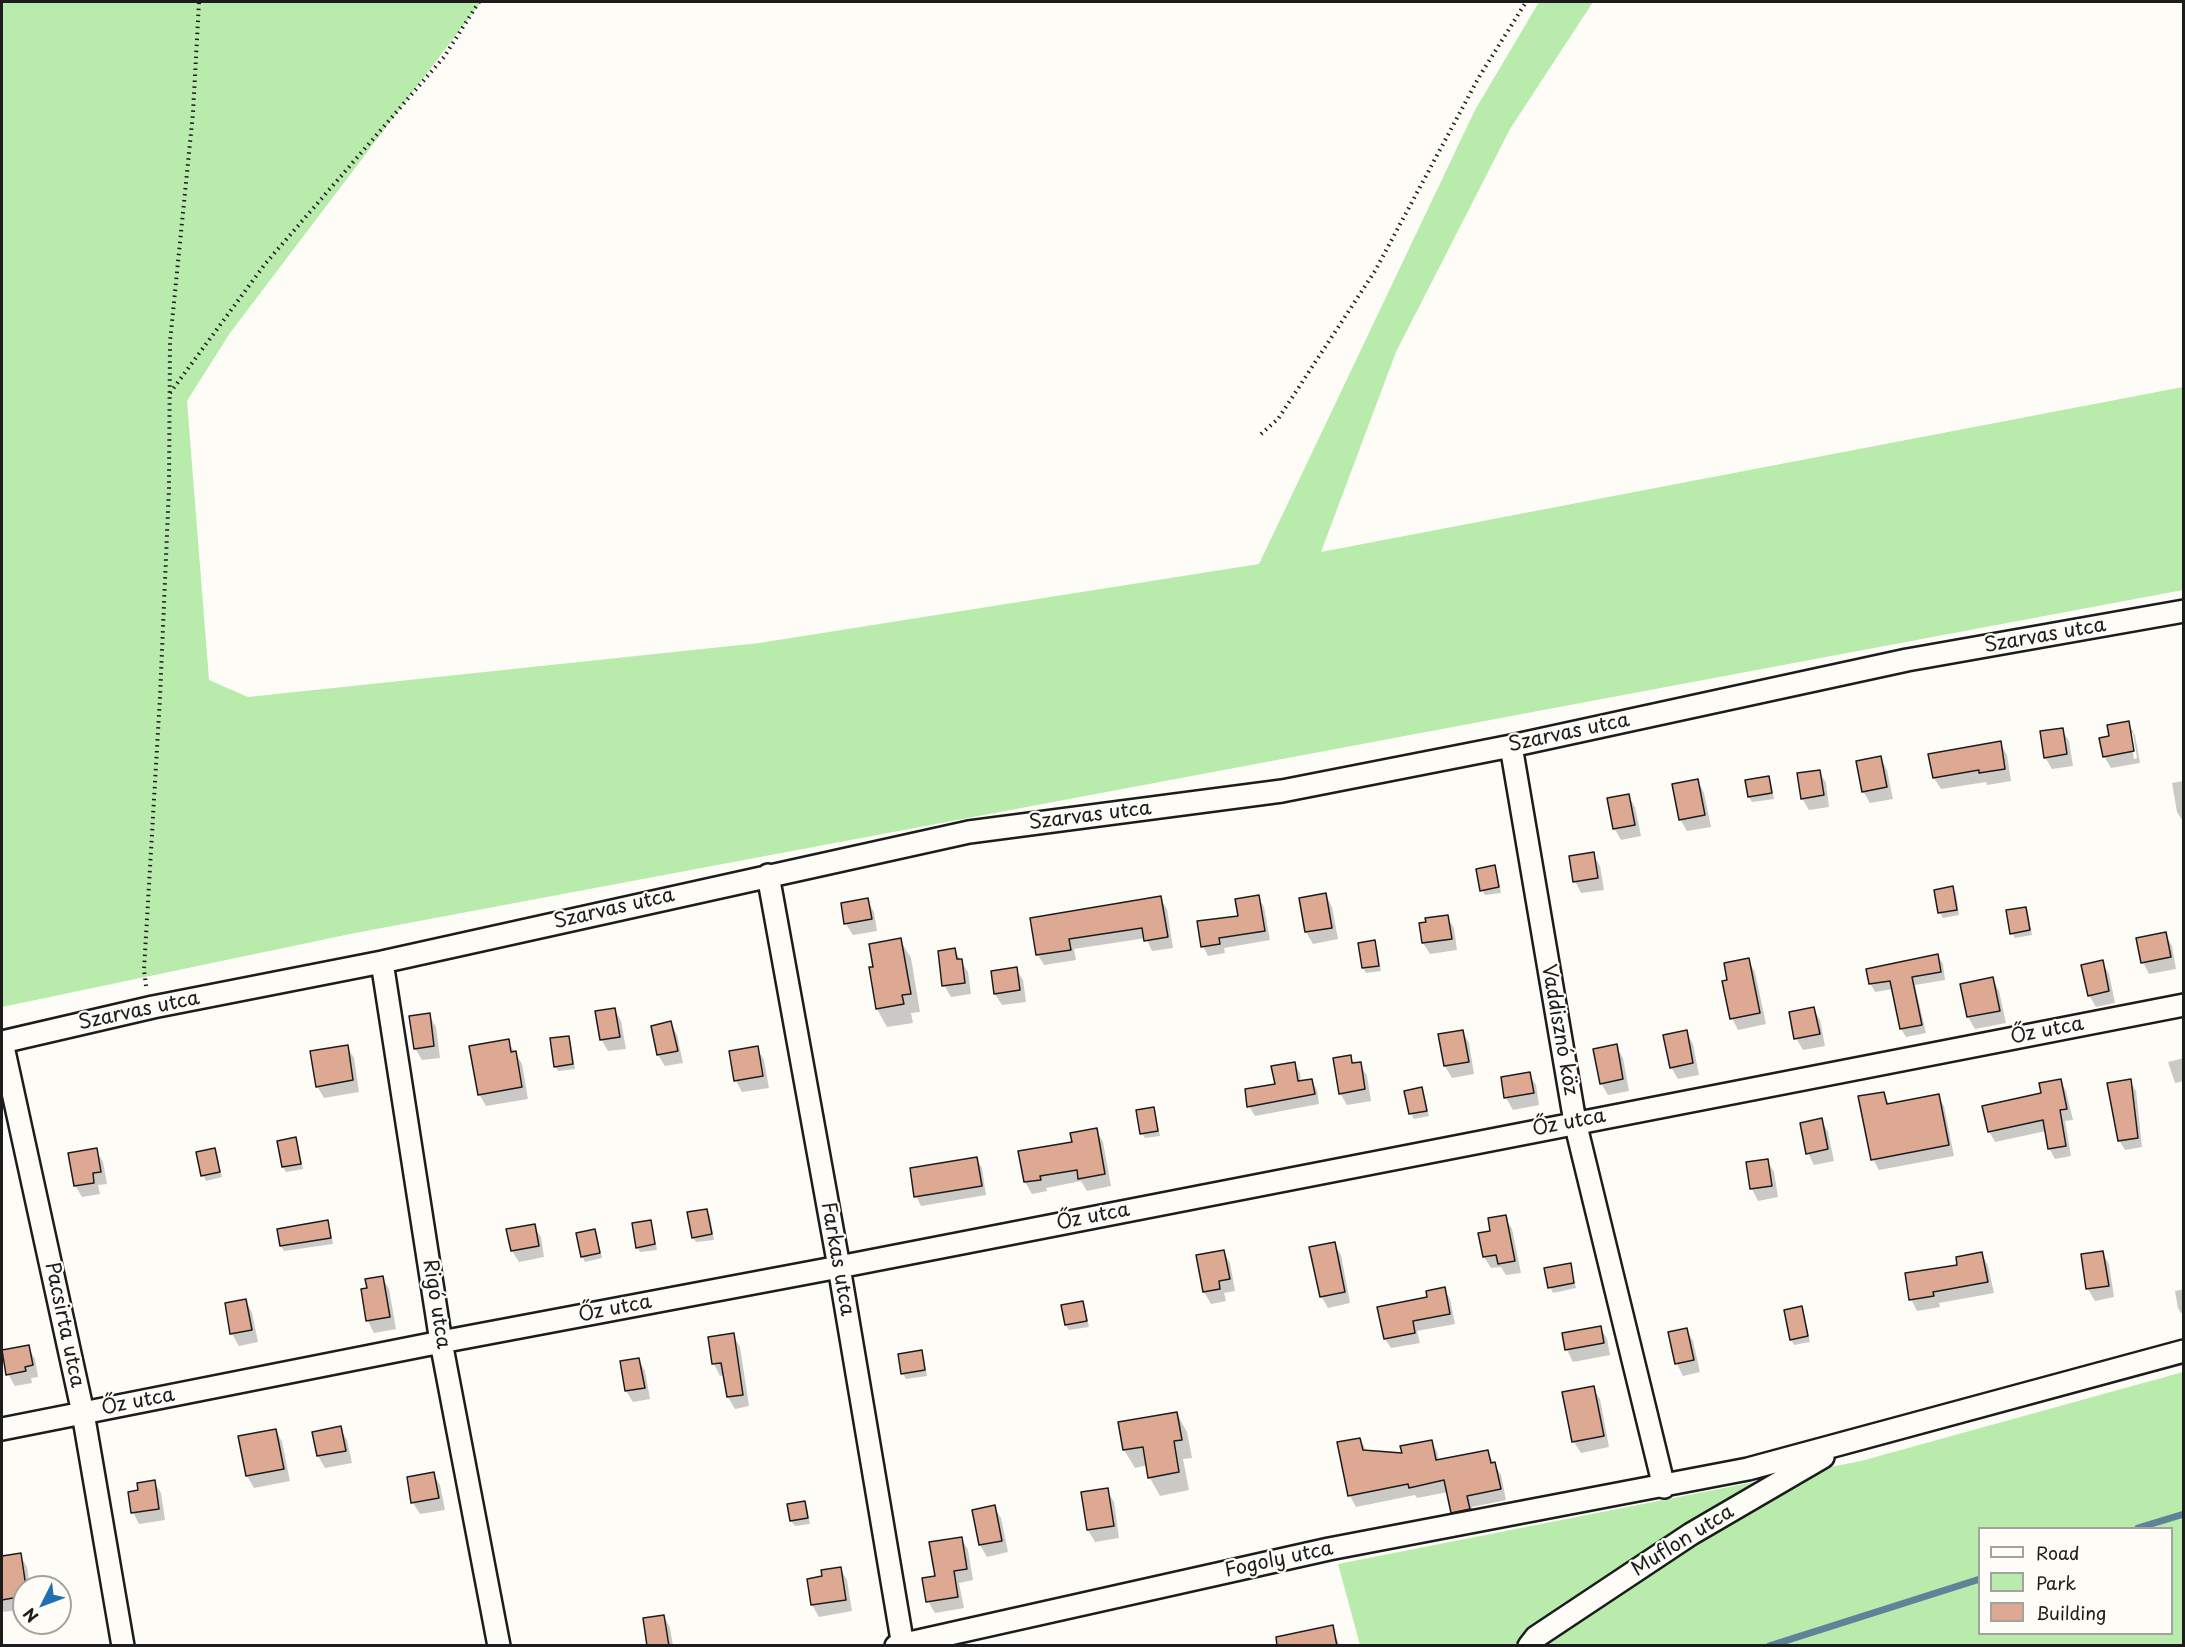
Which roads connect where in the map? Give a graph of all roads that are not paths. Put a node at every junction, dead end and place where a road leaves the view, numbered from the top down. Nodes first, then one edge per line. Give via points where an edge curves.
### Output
1 (2184, 611) edge
2 (1511, 746) junction
3 (768, 875) junction
4 (382, 962) junction
5 (2184, 1005) edge
6 (2, 1042) edge
7 (1575, 1122) junction
8 (839, 1267) junction
9 (441, 1342) junction
10 (2184, 1351) edge
11 (83, 1413) junction
12 (2, 1429) edge
13 (1843, 1445) junction
14 (1664, 1487) junction
15 (901, 1645) edge
16 (123, 1646) edge
17 (499, 1646) edge
18 (1528, 1646) edge

1 - 2 street, Szarvas utca via 1907,660
2 - 3 street, Szarvas utca via 1282,791 969,832
2 - 7 street, Vaddisznó köz
3 - 4 street, Szarvas utca
3 - 8 street, Farkas utca
4 - 6 street, Szarvas utca via 153,1007
4 - 9 street, Rigó utca
5 - 7 street, Őz utca
6 - 11 street, Pacsirta utca
7 - 8 street, Őz utca
7 - 14 street, Vaddisznó köz
8 - 9 street, Őz utca
8 - 15 street, Farkas utca
9 - 11 street, Őz utca
9 - 17 street, Rigó utca
10 - 13 street, Muflon utca
11 - 12 street, Őz utca
11 - 16 street, Pacsirta utca
13 - 14 street, Muflon utca
13 - 18 street, Muflon utca via 1691,1534
14 - 15 street, Fogoly utca via 1329,1549

